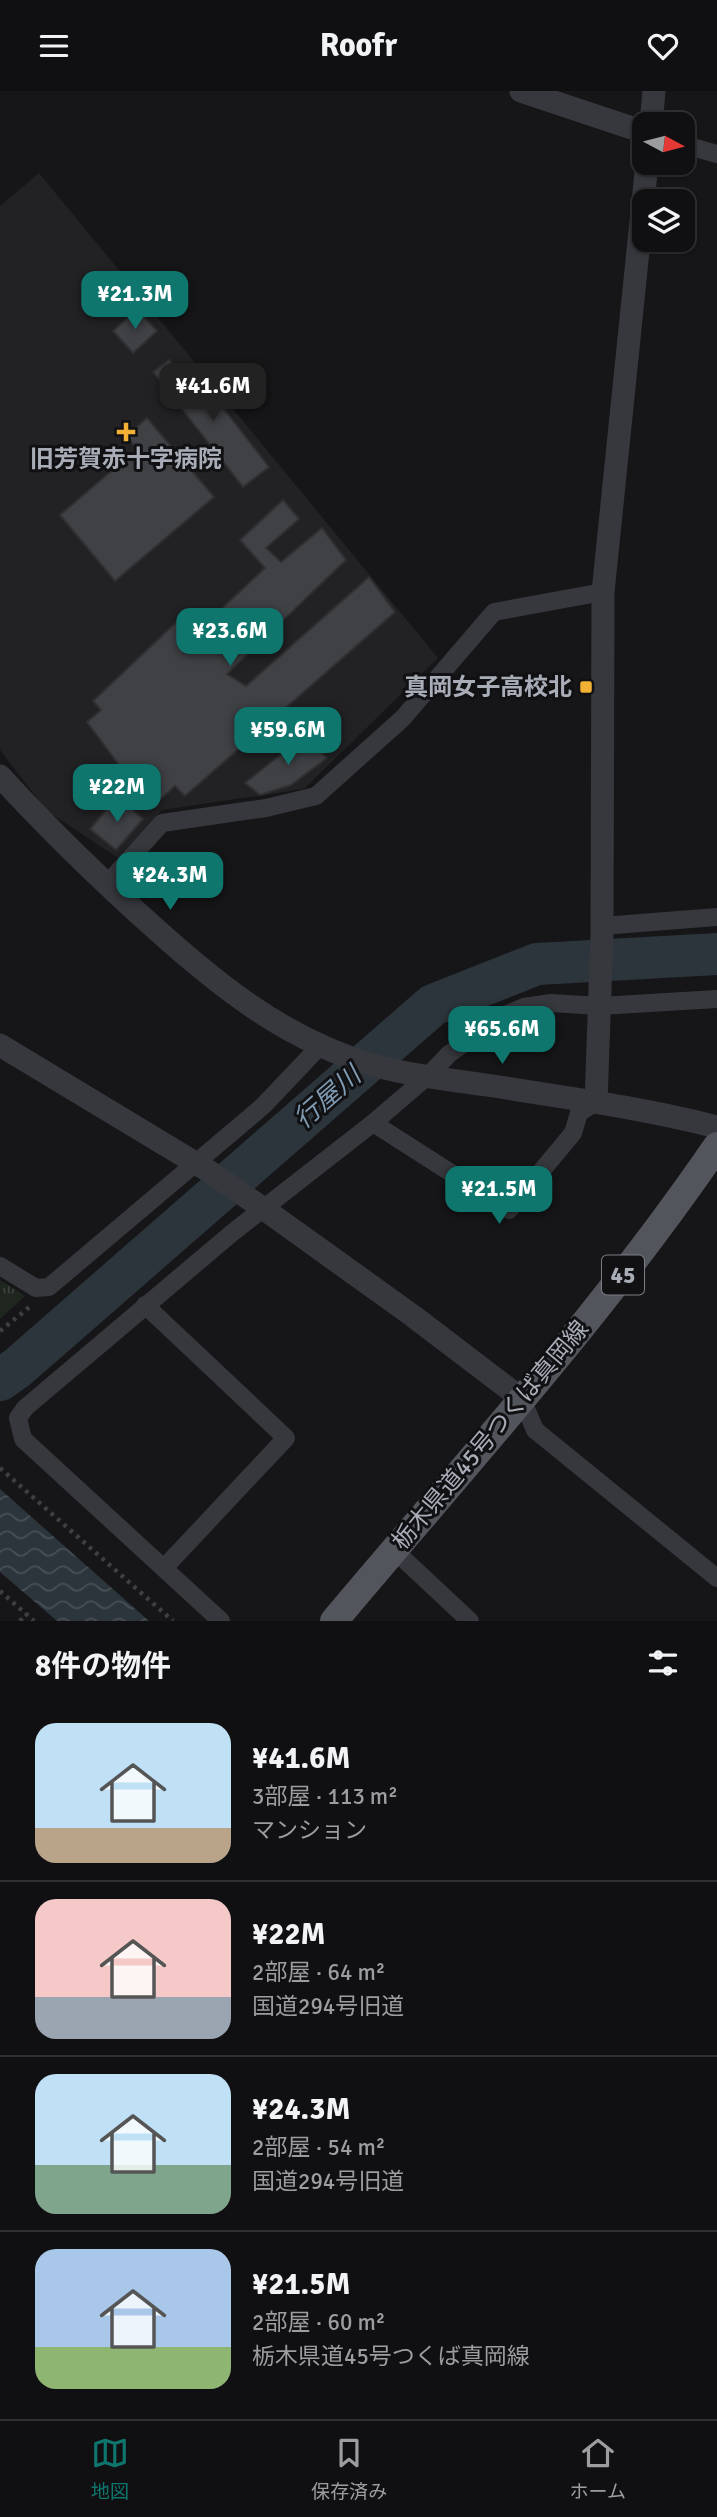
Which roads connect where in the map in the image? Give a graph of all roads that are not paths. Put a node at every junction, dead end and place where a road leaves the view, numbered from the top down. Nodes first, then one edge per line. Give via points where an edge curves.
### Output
1 (521, 91) edge
2 (654, 91) edge
3 (652, 112) edge
4 (632, 128) edge
5 (695, 148) edge
6 (717, 154) edge
7 (646, 175) edge
8 (603, 592) junction
9 (0, 776) edge
10 (107, 884) junction
11 (717, 917) edge
12 (602, 930) junction
13 (600, 998) junction
14 (717, 999) edge
15 (0, 1045) edge
16 (329, 1050) junction
17 (428, 1076) junction
18 (596, 1102) junction
19 (373, 1123) junction
20 (717, 1127) edge
21 (717, 1146) edge
22 (201, 1168) junction
23 (258, 1204) junction
24 (0, 1266) edge
25 (145, 1305) junction
26 (522, 1399) junction
27 (394, 1550) junction
28 (164, 1568) junction
29 (717, 1578) edge
30 (220, 1621) edge
31 (334, 1621) edge
32 (470, 1621) edge

1 - 4 street
2 - 3 street
5 - 6 street
7 - 8 street
8 - 10 street via 495,612 403,718 316,796 162,823
8 - 12 street
9 - 10 street
10 - 16 street via 213,979 258,1011
11 - 12 street
12 - 13 street
13 - 14 street
13 - 17 street via 524,1007 503,1016 449,1054
13 - 18 street
15 - 22 street
16 - 17 street
16 - 22 street via 303,1067
17 - 18 street
17 - 19 street
18 - 19 street via 579,1113 573,1133 509,1210
18 - 20 street
19 - 23 street
21 - 26 main road, 栃木県道45号つくば真岡線 / 45 via 617,1282
22 - 23 street
22 - 24 street via 49,1287 36,1288
23 - 25 street
23 - 26 street
25 - 28 street via 286,1438
25 - 28 street via 25,1408 18,1419 23,1439
26 - 27 main road, 栃木県道45号つくば真岡線 / 45
26 - 29 street via 535,1430
27 - 31 main road, 栃木県道45号つくば真岡線 / 45
27 - 32 street
28 - 30 street

